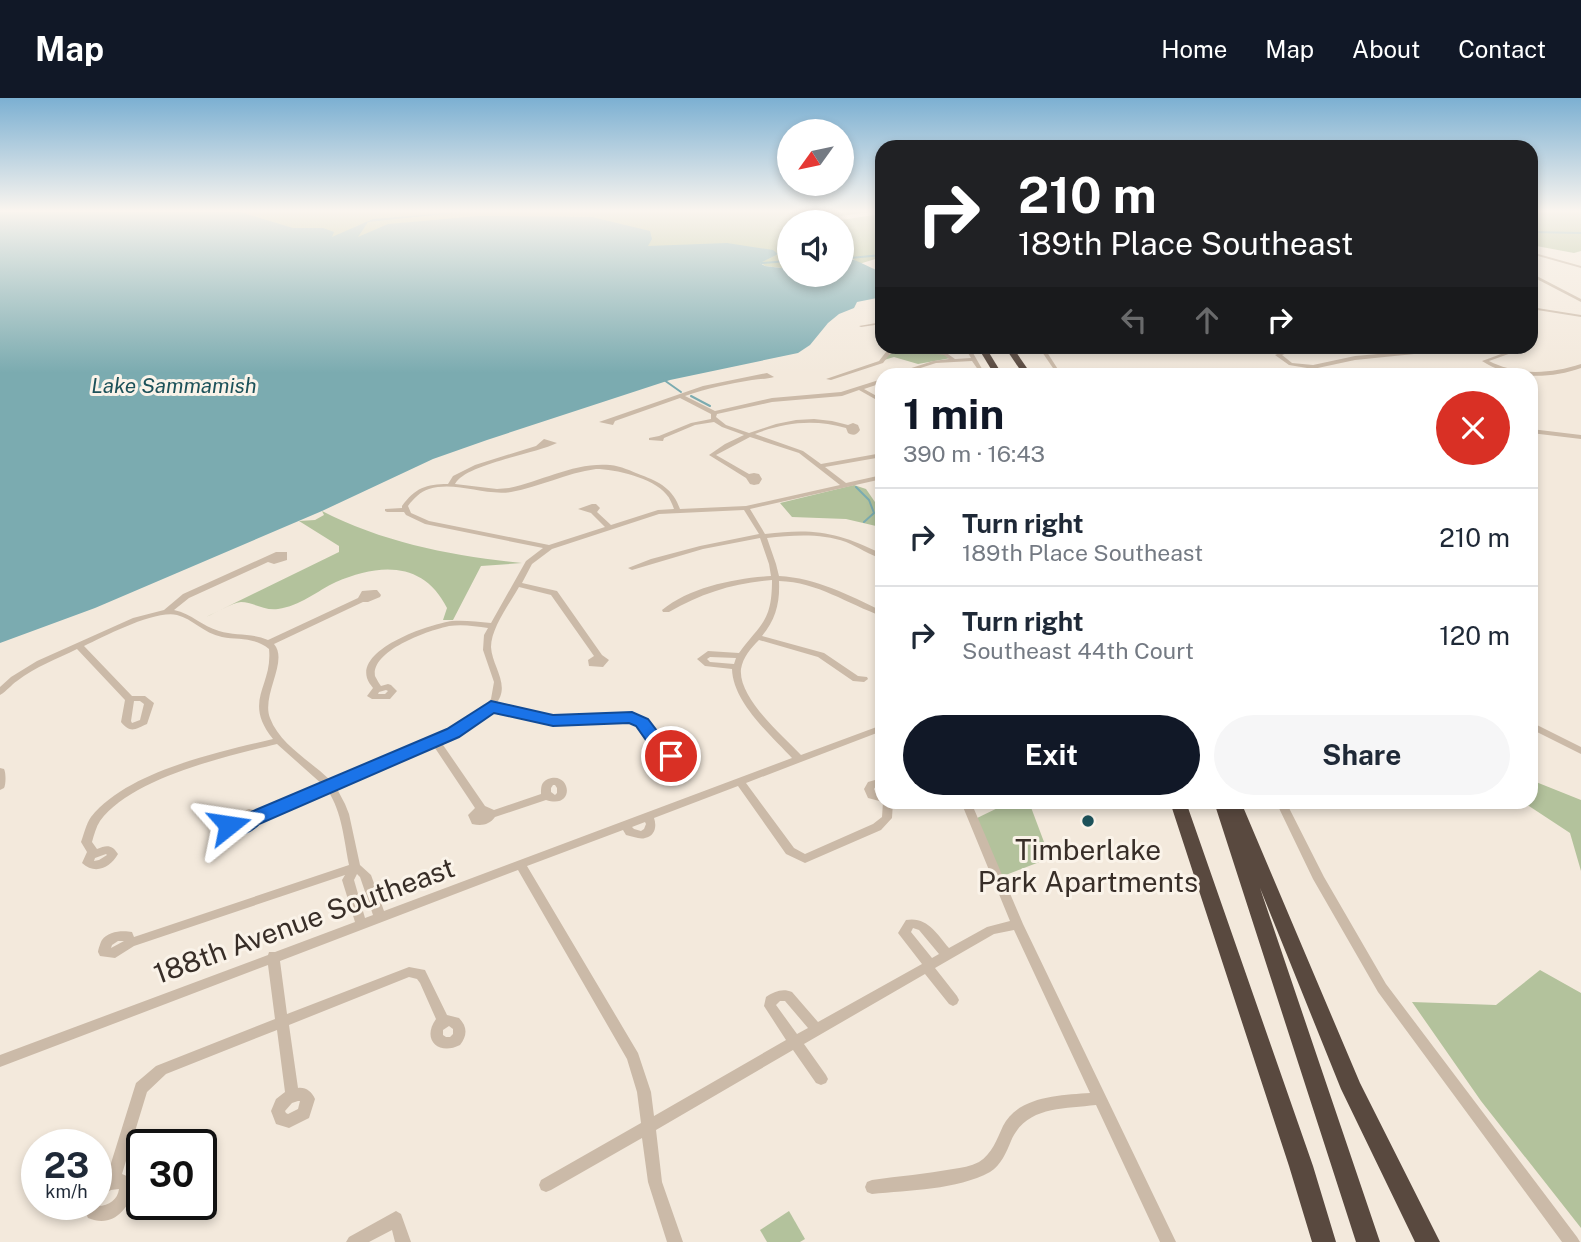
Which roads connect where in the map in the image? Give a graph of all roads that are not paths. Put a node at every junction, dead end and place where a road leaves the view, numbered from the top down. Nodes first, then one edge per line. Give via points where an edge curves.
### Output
1 (1538, 278) edge
2 (1581, 301) edge
3 (1538, 310) edge
4 (1581, 316) edge
5 (872, 324) dead end
6 (875, 324) edge
7 (887, 354) edge
8 (943, 354) edge
9 (970, 354) edge
10 (1278, 354) edge
11 (1400, 354) edge
12 (1504, 354) edge
13 (973, 359) junction
14 (953, 360) junction
15 (1581, 366) edge
16 (914, 368) edge
17 (979, 368) edge
18 (1499, 368) edge
19 (1538, 372) edge
20 (761, 377) dead end
21 (829, 379) dead end
22 (875, 384) edge
23 (860, 389) junction
24 (681, 396) junction
25 (875, 397) edge
26 (714, 416) junction
27 (612, 420) dead end
28 (849, 427) dead end
29 (1538, 432) edge
30 (751, 436) junction
31 (661, 437) dead end
32 (1581, 437) edge
33 (539, 446) dead end
34 (875, 455) edge
35 (822, 466) junction
36 (749, 477) dead end
37 (875, 478) edge
38 (451, 485) junction
39 (844, 485) junction
40 (405, 507) junction
41 (746, 508) junction
42 (677, 509) junction
43 (387, 510) dead end
44 (593, 512) dead end
45 (608, 526) junction
46 (763, 538) junction
47 (550, 547) junction
48 (875, 554) edge
49 (267, 560) dead end
50 (632, 568) dead end
51 (775, 579) junction
52 (517, 584) junction
53 (363, 599) dead end
54 (666, 610) dead end
55 (167, 611) junction
56 (875, 611) edge
57 (493, 625) junction
58 (757, 637) junction
59 (269, 643) junction
60 (79, 646) junction
61 (741, 656) junction
62 (599, 657) dead end
63 (737, 667) junction
64 (864, 679) dead end
65 (4, 689) edge
66 (378, 689) dead end
67 (130, 699) dead end
68 (491, 707) junction
69 (1538, 729) edge
70 (875, 730) edge
71 (281, 740) junction
72 (435, 741) junction
73 (659, 746) dead end
74 (1581, 751) edge
75 (798, 758) junction
76 (0, 771) edge
77 (739, 781) junction
78 (875, 783) edge
79 (0, 786) edge
80 (330, 786) junction
81 (546, 796) dead end
82 (875, 796) edge
83 (888, 809) edge
84 (969, 809) edge
85 (1180, 809) edge
86 (1224, 809) edge
87 (1236, 809) edge
88 (1285, 809) edge
89 (252, 819) dead end
90 (94, 853) dead end
91 (522, 865) junction
92 (355, 867) junction
93 (380, 918) junction
94 (1017, 923) junction
95 (361, 924) junction
96 (130, 943) dead end
97 (947, 955) junction
98 (273, 956) junction
99 (928, 966) junction
100 (953, 1000) dead end
101 (282, 1023) junction
102 (444, 1023) dead end
103 (817, 1030) junction
104 (794, 1043) junction
105 (0, 1061) edge
106 (821, 1079) dead end
107 (292, 1096) dead end
108 (1100, 1098) junction
109 (648, 1126) junction
110 (113, 1181) joint
111 (546, 1185) dead end
112 (872, 1187) dead end
113 (112, 1211) edge
114 (354, 1242) edge
115 (403, 1242) edge
116 (675, 1242) edge
117 (1168, 1242) edge
118 (1324, 1242) edge
119 (1368, 1242) edge
120 (1428, 1242) edge
121 (1572, 1242) edge

1 - 2 street
3 - 4 street
5 - 6 street
7 - 21 street via 881,362
8 - 14 street
9 - 13 street
10 - 11 street via 1288,363 1313,367
12 - 18 street via 1485,360
13 - 14 street
13 - 17 street
14 - 16 street
15 - 19 street
20 - 24 street
22 - 23 street
23 - 25 street
23 - 26 street via 759,402
24 - 26 street
24 - 27 street
26 - 30 street
26 - 31 street
28 - 30 street via 800,421
29 - 32 street
30 - 35 street via 801,452
30 - 36 street via 712,456
33 - 38 street via 465,470
34 - 35 street
35 - 39 street
37 - 39 street
38 - 40 street via 421,492
38 - 42 street via 504,491 512,496 519,494 517,489 608,467 660,484 670,492
39 - 41 street
40 - 43 street
40 - 47 street via 414,518 427,523
41 - 42 street
41 - 46 street
42 - 45 street
44 - 45 street
45 - 47 street
46 - 48 street via 827,535
46 - 50 street via 692,548
46 - 51 street
47 - 52 street via 533,558
49 - 55 street via 195,592
51 - 54 street via 719,587
51 - 56 street via 816,584
51 - 58 street via 773,612
52 - 57 street
52 - 62 street via 554,593
53 - 59 street
55 - 59 street via 186,613 219,634
55 - 60 street
57 - 66 street via 445,625 389,647 373,666 372,680
57 - 68 street via 487,650 498,682
58 - 61 street
58 - 64 street via 821,655 856,679
59 - 71 street via 274,659 264,716
60 - 65 street via 23,673
60 - 67 street
61 - 63 street
61 - 63 street via 701,658 705,664
63 - 75 street via 743,694
68 - 72 street
68 - 73 street via 553,721 636,719
69 - 74 street
70 - 75 street, 188th Avenue Southeast
71 - 80 street
71 - 90 street via 178,769 114,801 87,831 86,842
72 - 80 street
72 - 81 street via 486,812
75 - 77 street, 188th Avenue Southeast
76 - 79 street
77 - 83 street via 799,858 813,857 877,827 887,817
77 - 91 street, 188th Avenue Southeast
78 - 82 street via 869,789
80 - 89 street
80 - 92 street via 341,808
84 - 94 street
85 - 118 highway
86 - 119 highway
87 - 120 highway via 1352,1089
88 - 121 street via 1382,988
91 - 93 street, 188th Avenue Southeast
91 - 109 street via 633,1057
92 - 93 street via 365,875
92 - 95 street via 348,880
92 - 96 street
93 - 95 street, 188th Avenue Southeast
94 - 97 street via 991,930
94 - 108 street
95 - 98 street, 188th Avenue Southeast
97 - 99 street
97 - 99 street via 923,926 910,923 904,933
98 - 101 street
98 - 105 street, 188th Avenue Southeast
99 - 100 street
99 - 103 street
101 - 102 street via 416,972 425,980
101 - 107 street
101 - 110 street via 161,1070 146,1081 136,1099
103 - 104 street
103 - 104 street via 788,996 778,996 770,1006
104 - 106 street
104 - 109 street
108 - 112 street via 1042,1106 1023,1114 1011,1126 995,1158 973,1172
108 - 117 street
109 - 111 street
109 - 116 street via 655,1182
110 - 113 street via 127,1185 122,1202
114 - 115 street via 396,1219

